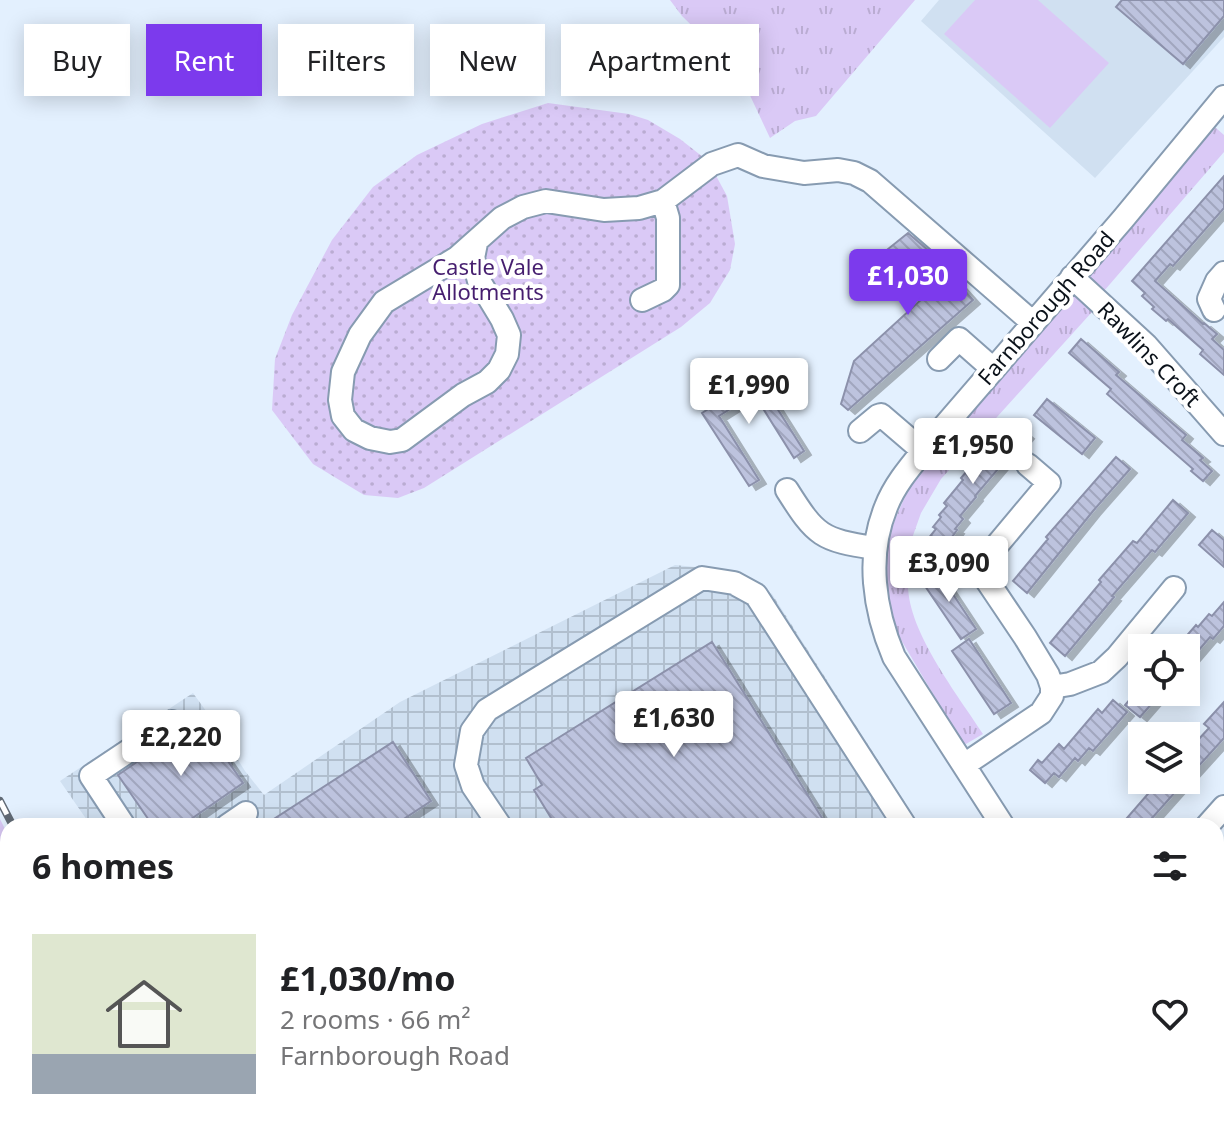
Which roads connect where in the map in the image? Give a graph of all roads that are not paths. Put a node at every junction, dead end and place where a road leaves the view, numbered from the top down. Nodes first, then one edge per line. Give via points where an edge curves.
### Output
1 (1219, 112) edge
2 (663, 201) junction
3 (476, 243) junction
4 (1224, 273) edge
5 (1072, 277) junction
6 (642, 300) dead end
7 (1214, 310) dead end
8 (1032, 322) junction
9 (939, 359) dead end
10 (993, 369) junction
11 (860, 431) dead end
12 (1224, 434) edge
13 (923, 451) junction
14 (1028, 465) dead end
15 (787, 490) dead end
16 (875, 548) junction
17 (1174, 588) dead end
18 (1052, 687) junction
19 (172, 722) dead end
20 (964, 765) junction
21 (246, 813) dead end
22 (119, 818) edge
23 (239, 818) edge
24 (495, 818) edge
25 (900, 818) edge
26 (998, 818) edge

1 - 5 street, Farnborough Road
2 - 3 street via 604,210 546,201 502,218
2 - 6 street via 668,285
2 - 8 street via 712,164 738,155 763,166 804,173 854,173 870,181
3 - 3 street via 384,302 360,335 343,372 340,400 343,416 354,430 370,438 402,440 499,370 509,335 479,281 473,258
4 - 7 street via 1209,299
5 - 8 street, Farnborough Road
5 - 12 street, Rawlins Croft via 1146,345
8 - 10 street, Farnborough Road
9 - 10 street via 959,339
10 - 13 street, Farnborough Road
11 - 13 street via 881,415
13 - 16 street, Farnborough Road via 885,507
14 - 18 street via 1049,483 987,557 983,569
15 - 16 street via 822,535
16 - 20 street, Farnborough Road via 874,580 883,631 894,657
17 - 18 street via 1101,672
18 - 20 street via 1041,713
19 - 22 street via 91,776
20 - 26 street, Farnborough Road
21 - 23 street
24 - 25 street via 466,765 472,731 487,710 702,578 734,583 756,595

